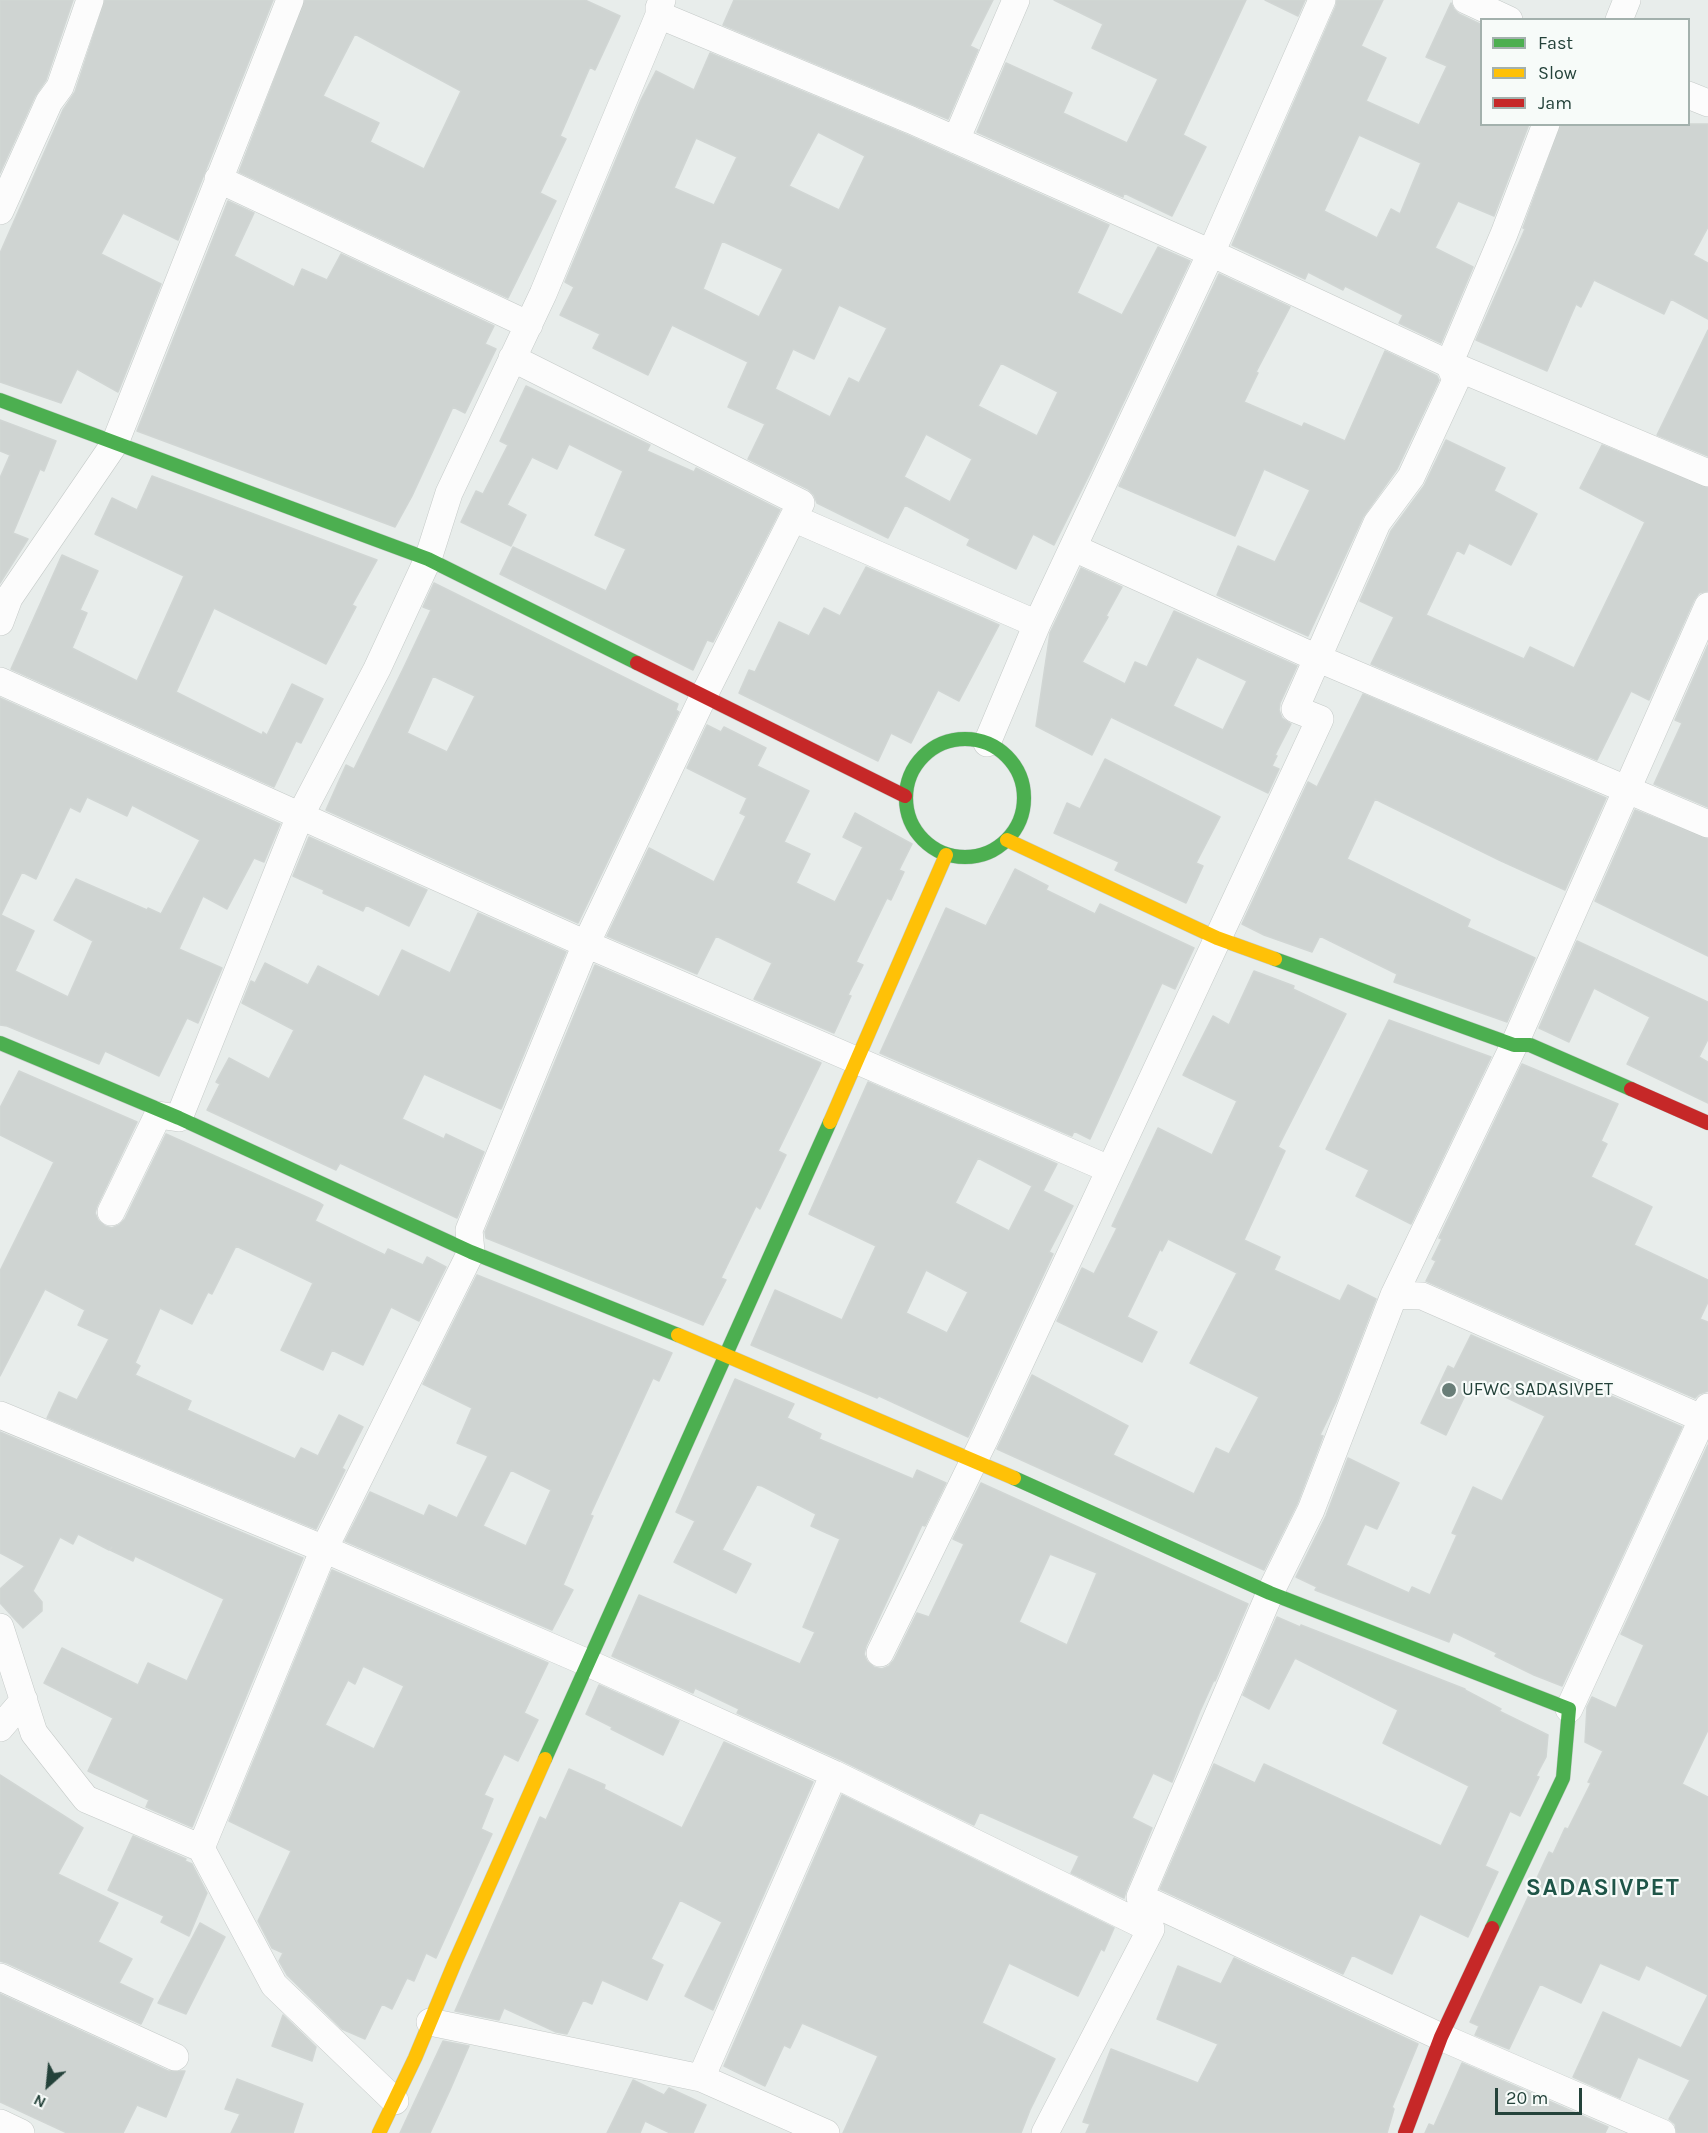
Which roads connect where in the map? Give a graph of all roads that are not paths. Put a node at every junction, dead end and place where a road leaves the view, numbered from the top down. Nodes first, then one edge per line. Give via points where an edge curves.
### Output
1 (90, 0) edge
2 (290, 0) edge
3 (1016, 0) edge
4 (1322, 0) edge
5 (1466, 0) edge
6 (1627, 0) edge
7 (656, 6) edge
8 (1505, 18) edge
9 (1620, 18) edge
10 (1690, 95) edge
11 (1708, 103) edge
12 (1545, 126) edge
13 (956, 140) junction
14 (218, 179) junction
15 (0, 211) edge
16 (1211, 253) junction
17 (529, 325) junction
18 (512, 358) junction
19 (1449, 364) junction
20 (0, 400) edge
21 (115, 443) junction
22 (1708, 473) edge
23 (794, 518) junction
24 (1074, 548) junction
25 (428, 559) junction
26 (1708, 606) edge
27 (0, 622) edge
28 (1037, 624) junction
29 (1317, 658) junction
30 (0, 681) edge
31 (703, 697) junction
32 (987, 743) junction
33 (1627, 789) junction
34 (905, 796) junction
35 (300, 816) junction
36 (1708, 824) edge
37 (1007, 840) junction
38 (946, 855) junction
39 (1217, 938) junction
40 (586, 944) junction
41 (0, 1043) edge
42 (1514, 1046) junction
43 (857, 1060) junction
44 (178, 1118) junction
45 (1708, 1123) edge
46 (1109, 1169) junction
47 (111, 1212) dead end
48 (471, 1252) junction
49 (1394, 1295) junction
50 (725, 1354) junction
51 (0, 1415) edge
52 (1706, 1416) edge
53 (973, 1459) junction
54 (324, 1549) junction
55 (1270, 1593) junction
56 (0, 1627) edge
57 (880, 1653) dead end
58 (588, 1664) junction
59 (24, 1700) junction
60 (1569, 1709) junction
61 (0, 1728) edge
62 (834, 1774) junction
63 (201, 1848) junction
64 (1140, 1897) junction
65 (1151, 1929) junction
66 (0, 1977) edge
67 (430, 2022) junction
68 (1441, 2037) junction
69 (175, 2057) dead end
70 (701, 2078) junction
71 (395, 2102) junction
72 (0, 2123) edge
73 (21, 2133) edge
74 (379, 2133) edge
75 (826, 2133) edge
76 (1045, 2133) edge
77 (1405, 2133) edge
78 (1662, 2133) edge

1 - 15 street via 60,87 49,102
2 - 14 street
3 - 13 street
4 - 16 street
5 - 8 street
6 - 9 street
7 - 13 street
7 - 17 street
10 - 11 street
12 - 19 street
13 - 16 street
14 - 17 street
14 - 21 street
16 - 19 street
16 - 24 street
17 - 18 street
18 - 23 street via 801,503
18 - 25 street via 449,493
19 - 22 street
19 - 29 street via 1456,380 1411,477 1377,523
20 - 21 main road
21 - 25 main road
21 - 27 street via 9,598
23 - 28 street
23 - 31 street
24 - 28 street
24 - 29 street
25 - 31 main road
25 - 35 street via 377,669
26 - 33 street
28 - 32 street
29 - 33 street
29 - 39 street via 1295,709 1320,719
30 - 35 street
31 - 34 main road
31 - 40 street
32 - 34 main road via 964,739 942,743 923,755 910,774
32 - 37 main road via 1004,753 1023,786 1024,806
33 - 36 street
33 - 42 street
34 - 38 main road via 916,832 929,846
35 - 40 street
35 - 44 street
37 - 38 main road via 989,852 968,857
37 - 39 main road
38 - 43 main road
39 - 42 main road
39 - 46 street
40 - 43 street
40 - 48 street via 469,1230
41 - 44 main road
42 - 45 main road via 1530,1045
42 - 49 street
43 - 46 street
43 - 50 main road
44 - 47 street via 158,1115
44 - 48 main road
46 - 53 street
48 - 50 main road
48 - 54 street
49 - 52 street via 1422,1296
49 - 55 street via 1311,1510
50 - 53 main road
50 - 58 main road
51 - 54 street
52 - 60 street
53 - 55 main road
53 - 57 street
54 - 58 street
54 - 63 street
55 - 60 main road
55 - 64 street
56 - 59 street
58 - 62 street
58 - 67 main road
59 - 61 street
59 - 63 street via 34,1733 86,1799
60 - 68 main road via 1563,1778
62 - 65 street
62 - 70 street
63 - 71 street via 274,1984
64 - 65 street
64 - 68 street
65 - 76 street
66 - 69 street
67 - 70 street
67 - 71 main road
68 - 77 main road
68 - 78 street
70 - 75 street
71 - 74 main road
72 - 73 street

